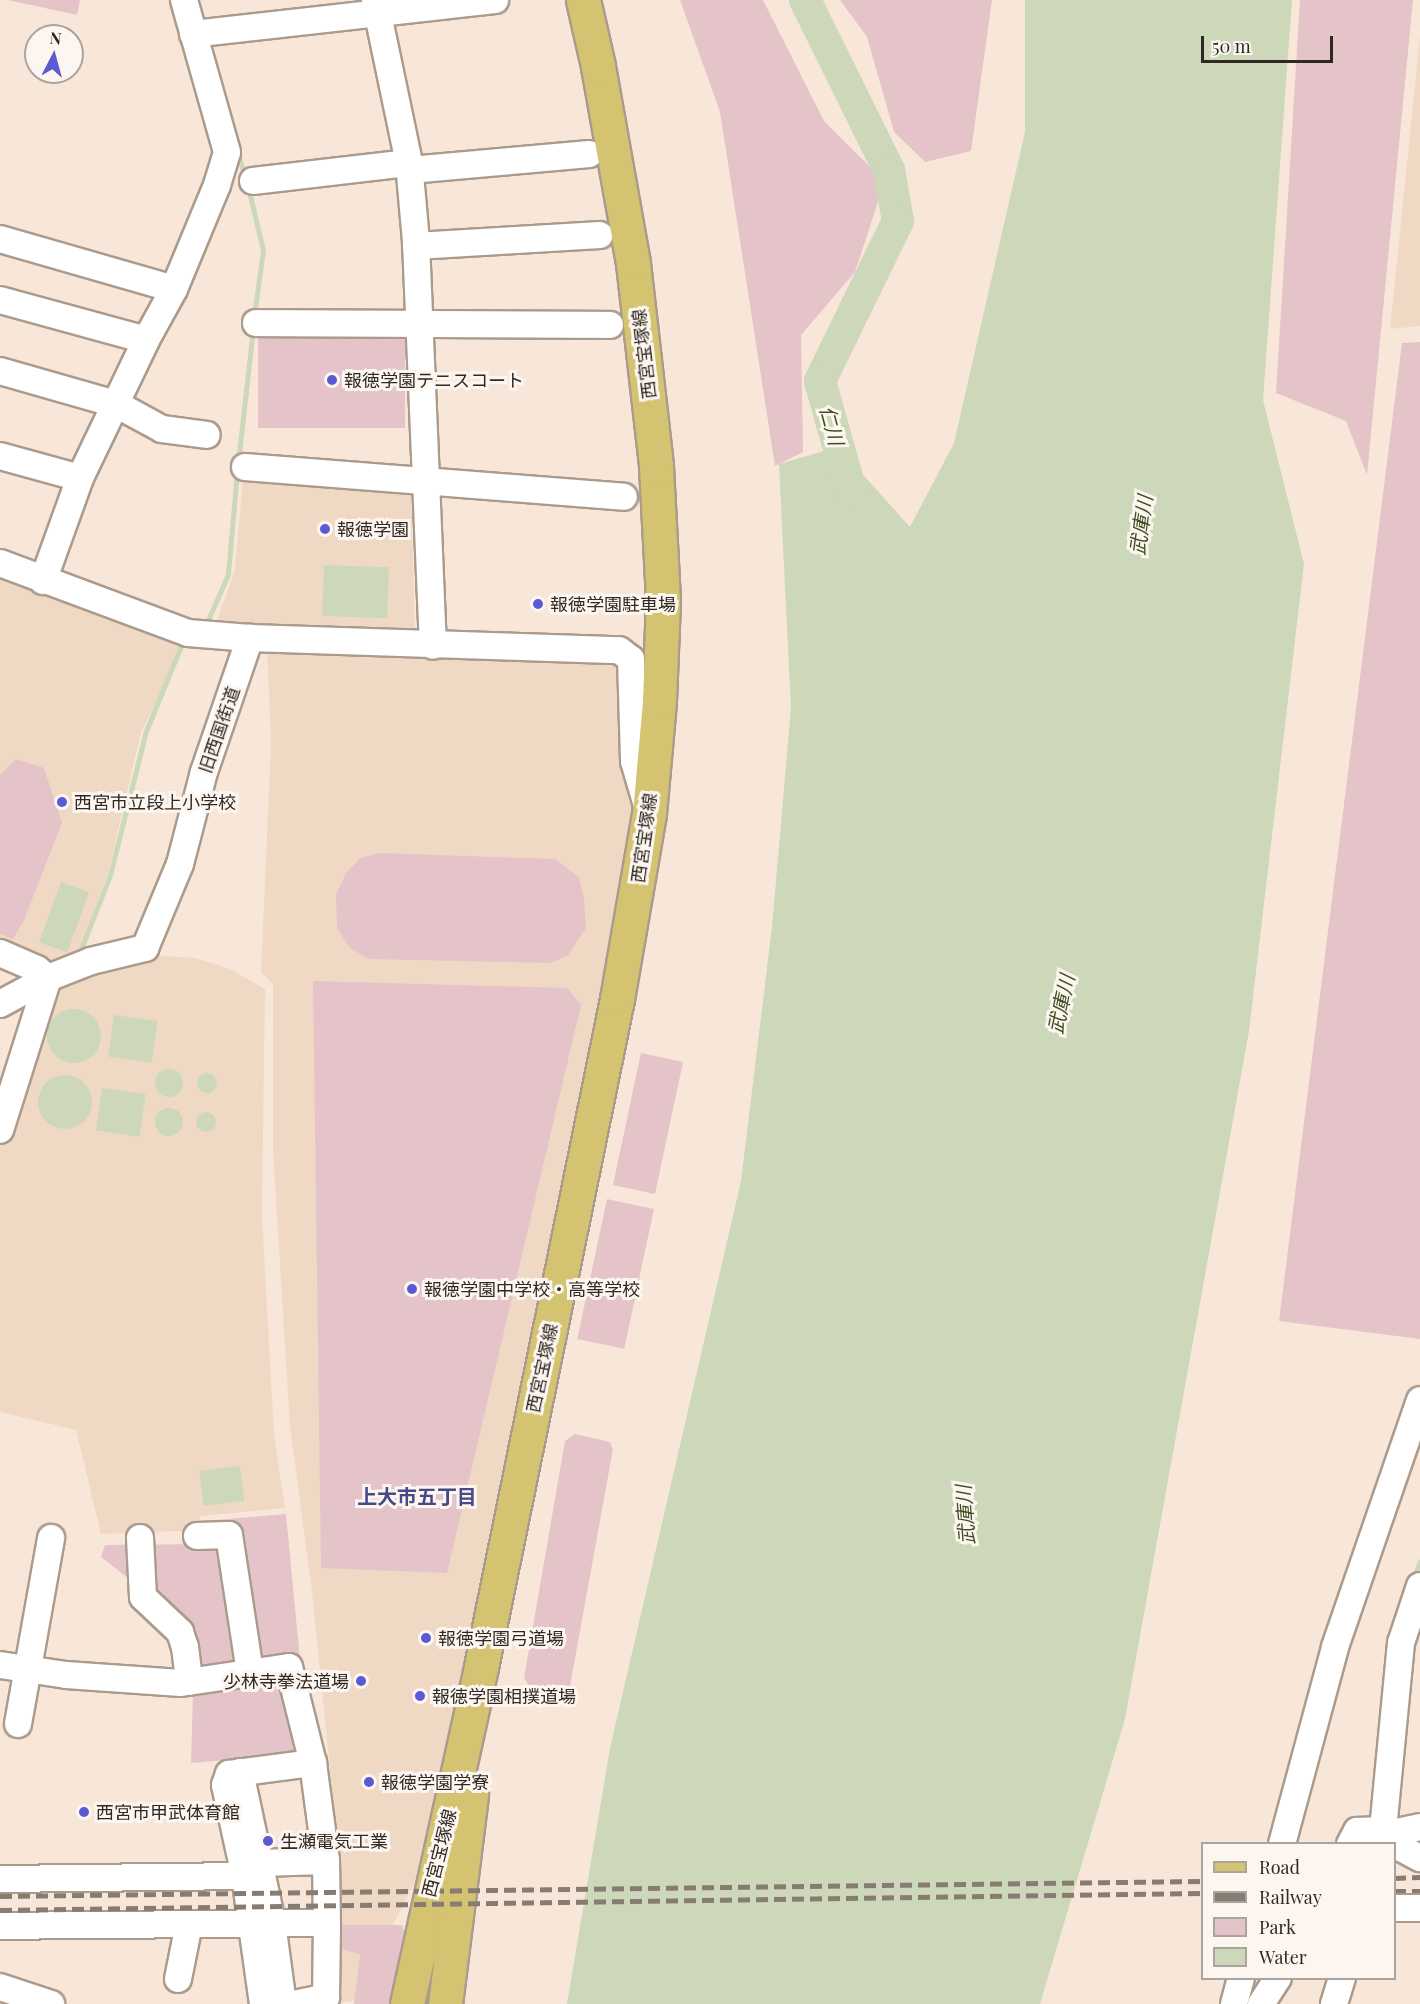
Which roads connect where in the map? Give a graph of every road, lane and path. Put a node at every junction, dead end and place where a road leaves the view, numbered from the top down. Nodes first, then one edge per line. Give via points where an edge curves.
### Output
1 (184, 0) edge
2 (495, 0) edge
3 (583, 0) edge
4 (377, 7) edge
5 (193, 34) junction
6 (589, 154) dead end
7 (409, 167) junction
8 (253, 181) dead end
9 (600, 235) dead end
10 (0, 239) edge
11 (416, 246) junction
12 (174, 289) junction
13 (0, 300) edge
14 (256, 323) dead end
15 (418, 324) junction
16 (610, 325) dead end
17 (146, 340) junction
18 (0, 371) edge
19 (116, 404) junction
20 (207, 435) dead end
21 (0, 456) edge
22 (245, 467) dead end
23 (80, 478) junction
24 (428, 481) junction
25 (624, 497) dead end
26 (0, 563) edge
27 (43, 580) junction
28 (250, 638) junction
29 (433, 646) junction
30 (650, 814) junction
31 (0, 953) edge
32 (48, 978) junction
33 (0, 1004) edge
34 (0, 1130) edge
35 (1420, 1400) edge
36 (197, 1536) dead end
37 (51, 1538) dead end
38 (140, 1538) dead end
39 (1420, 1586) edge
40 (1412, 1641) edge
41 (0, 1665) edge
42 (481, 1667) junction
43 (29, 1670) junction
44 (250, 1672) junction
45 (189, 1682) junction
46 (18, 1724) dead end
47 (313, 1763) junction
48 (1420, 1827) edge
49 (1376, 1835) edge
50 (1283, 1842) edge
51 (1389, 1842) edge
52 (1396, 1845) edge
53 (1420, 1858) edge
54 (326, 1861) junction
55 (252, 1869) junction
56 (0, 1879) edge
57 (1396, 1908) edge
58 (1420, 1908) edge
59 (262, 1923) junction
60 (327, 1923) junction
61 (189, 1924) junction
62 (0, 1926) edge
63 (178, 1979) dead end
64 (1240, 1980) edge
65 (1277, 1980) edge
66 (1341, 1980) edge
67 (0, 1987) edge
68 (51, 2004) edge
69 (264, 2004) edge
70 (283, 2004) edge
71 (294, 2004) edge
72 (407, 2004) edge
73 (445, 2004) edge
74 (1234, 2004) edge
75 (1261, 2004) edge
76 (1334, 2004) edge

1 - 5 street
2 - 4 street
3 - 30 main road, 西宮宝塚線 via 633,263 656,465 663,600
4 - 5 street
4 - 7 street
5 - 12 street via 227,152
6 - 7 street
7 - 8 street
7 - 11 street
9 - 11 street
10 - 12 street
11 - 15 street
12 - 17 street
13 - 17 street
14 - 15 street
15 - 16 street
15 - 24 street
17 - 19 street
18 - 19 street
19 - 20 street via 162,429
19 - 23 street
21 - 23 street
22 - 24 street
23 - 27 street
24 - 25 street
24 - 29 street
26 - 27 street
27 - 28 street via 188,633
28 - 29 street
28 - 32 street, 旧西国街道 via 204,772 180,864 145,948 91,961
29 - 30 street via 619,650 631,659 634,761
30 - 42 main road, 西宮宝塚線 via 617,999
31 - 32 street
32 - 33 street, 旧西国街道
32 - 34 street
35 - 50 street via 1335,1647
36 - 44 street via 229,1535
37 - 43 street
38 - 45 street via 143,1596 180,1632
39 - 40 street
40 - 49 street via 1401,1643
41 - 43 street
42 - 72 main road, 西宮宝塚線
42 - 73 main road, 西宮宝塚線 via 468,1826
43 - 45 street via 66,1676
43 - 46 street
44 - 45 street
44 - 47 street via 289,1667
47 - 54 street
47 - 55 street via 229,1774 225,1785
48 - 49 street
49 - 51 street
52 - 53 street
54 - 55 street
54 - 60 street
55 - 56 street
55 - 59 street
57 - 58 street
59 - 60 street
59 - 61 street
59 - 69 street
59 - 70 street
60 - 71 street via 326,1997
61 - 62 street
61 - 63 street
64 - 74 street
65 - 75 street
66 - 76 street
67 - 68 street

